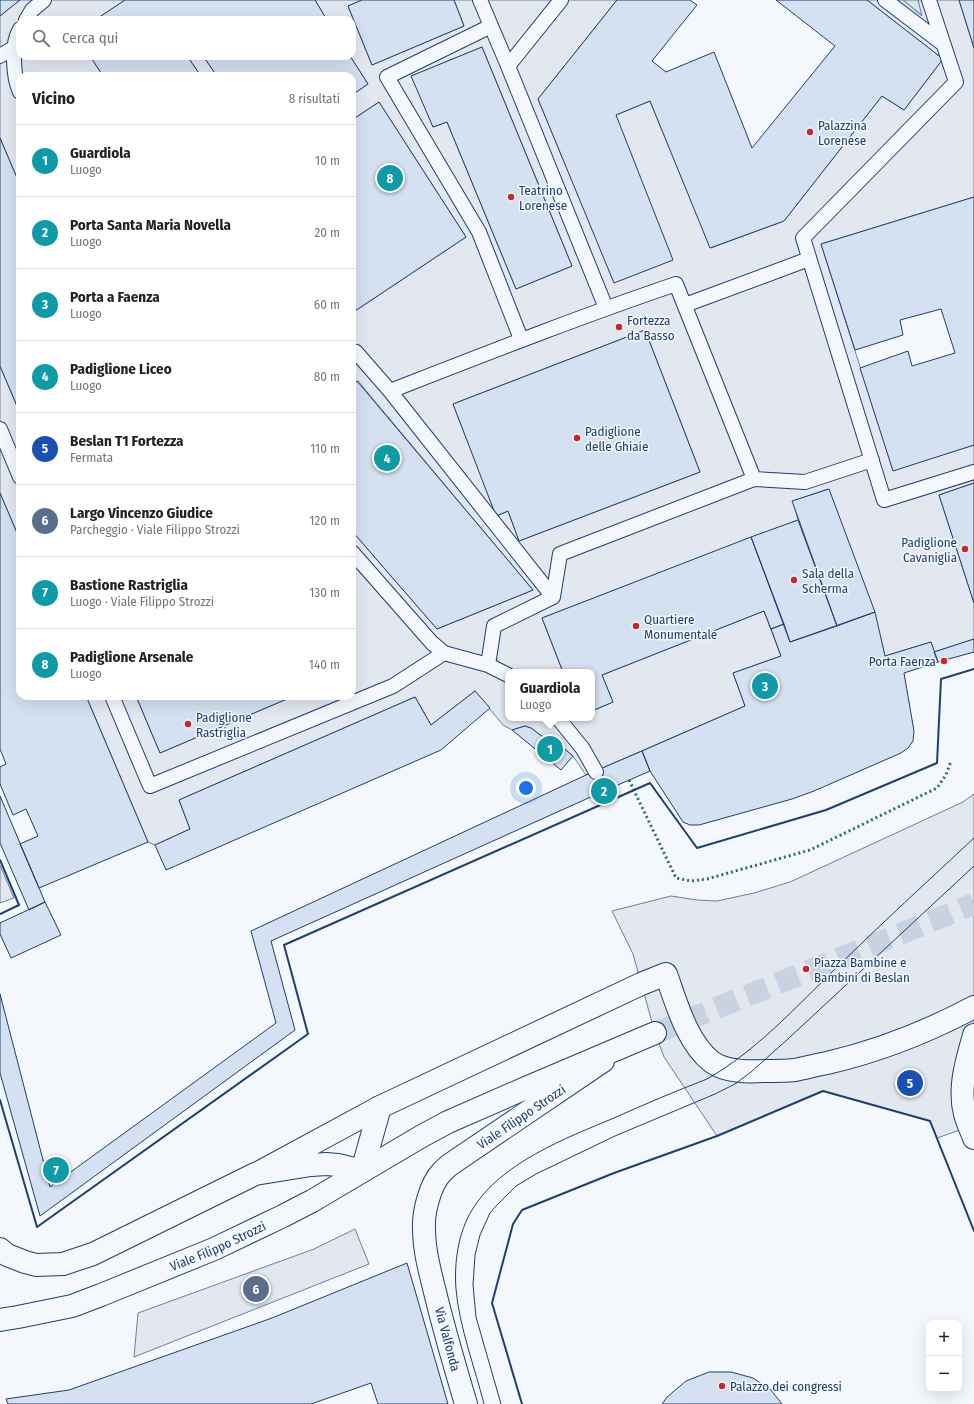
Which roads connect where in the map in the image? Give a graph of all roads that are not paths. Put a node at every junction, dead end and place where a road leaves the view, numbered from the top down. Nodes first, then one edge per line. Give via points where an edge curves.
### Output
1 (44, 0) edge
2 (480, 0) edge
3 (561, 0) edge
4 (885, 0) edge
5 (929, 0) edge
6 (28, 16) edge
7 (491, 26) junction
8 (16, 36) edge
9 (943, 44) junction
10 (15, 47) junction
11 (0, 56) edge
12 (508, 66) junction
13 (16, 78) edge
14 (809, 259) junction
15 (685, 305) junction
16 (606, 308) junction
17 (521, 339) junction
18 (356, 352) edge
19 (390, 391) junction
20 (0, 429) edge
21 (872, 460) junction
22 (16, 467) edge
23 (974, 472) edge
24 (754, 479) junction
25 (356, 557) edge
26 (553, 597) junction
27 (444, 653) junction
28 (488, 665) junction
29 (505, 674) edge
30 (114, 700) edge
31 (560, 721) edge
32 (596, 772) dead end
33 (974, 1007) edge
34 (655, 1033) tunnel mouth
35 (974, 1035) edge
36 (629, 1043) junction
37 (380, 1107) junction
38 (972, 1132) edge
39 (362, 1171) junction
40 (255, 1174) junction
41 (0, 1249) edge
42 (431, 1274) joint
43 (0, 1320) edge
44 (466, 1404) edge

1 - 6 lane
2 - 7 lane
3 - 12 lane
4 - 9 lane
5 - 9 lane
7 - 12 lane
7 - 17 lane via 387,77 480,232
8 - 10 lane
9 - 14 lane via 956,82 803,238
10 - 11 lane
10 - 13 lane
12 - 16 lane
14 - 15 lane
14 - 21 lane
15 - 16 lane via 676,284
15 - 24 lane
16 - 17 lane
17 - 19 lane
18 - 19 lane
19 - 26 lane
20 - 22 lane
21 - 23 lane via 884,500
21 - 24 lane via 805,482
24 - 26 lane via 560,554
25 - 27 lane via 432,643
26 - 28 lane via 494,626
27 - 28 lane
27 - 30 lane via 393,686 150,786
28 - 29 lane
31 - 32 lane via 583,749
33 - 37 street via 907,1039 856,1056 795,1070 738,1071 717,1065 702,1053 687,1027 666,974
34 - 36 street, Viale Filippo Strozzi
35 - 38 street via 962,1087 965,1116
36 - 39 street, Viale Filippo Strozzi via 448,1122
36 - 42 street, Viale Filippo Strozzi via 441,1172 428,1200 424,1228
37 - 39 street
37 - 40 street
39 - 40 street via 326,1164
39 - 43 street, Viale Filippo Strozzi via 283,1216 101,1296 72,1306
40 - 41 street via 74,1261 36,1265 13,1257
42 - 44 street, Via Valfonda

